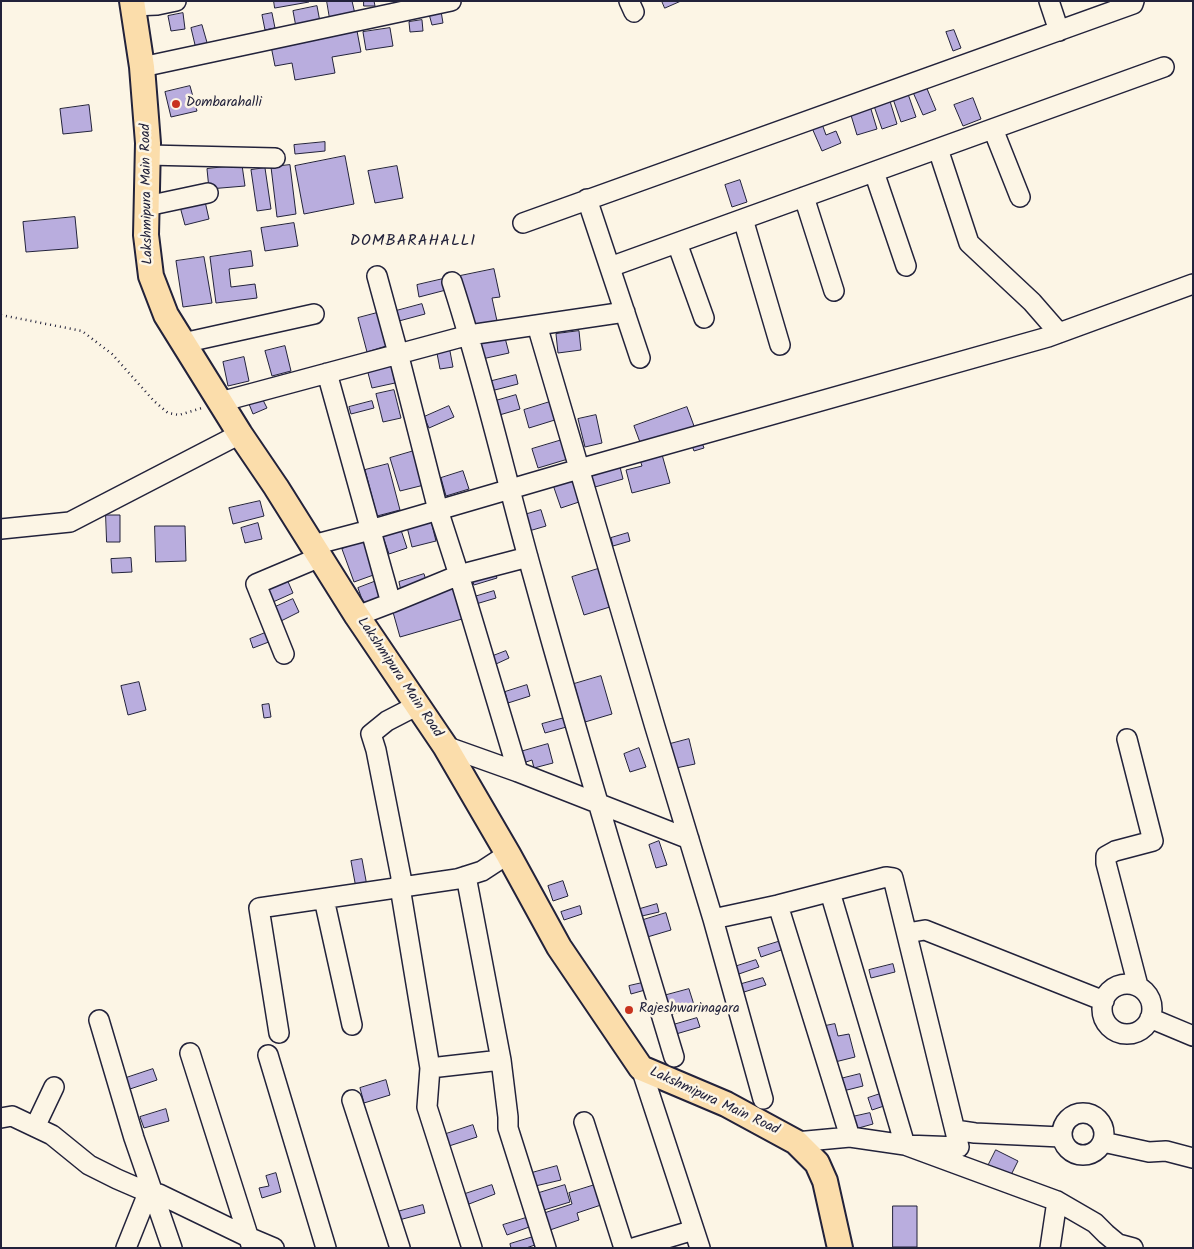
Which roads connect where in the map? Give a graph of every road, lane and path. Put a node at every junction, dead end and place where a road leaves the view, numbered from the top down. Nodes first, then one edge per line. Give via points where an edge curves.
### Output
1 (176, 1) edge
2 (451, 1) edge
3 (1049, 1) edge
4 (1134, 1) edge
5 (132, 4) edge
6 (1059, 31) junction
7 (142, 67) junction
8 (1164, 67) dead end
9 (993, 129) junction
10 (938, 149) junction
11 (148, 155) junction
12 (275, 158) dead end
13 (874, 172) junction
14 (208, 193) dead end
15 (804, 197) junction
16 (1020, 197) dead end
17 (587, 200) junction
18 (147, 206) junction
19 (743, 219) junction
20 (523, 223) dead end
21 (677, 243) junction
22 (906, 266) dead end
23 (610, 267) junction
24 (377, 276) dead end
25 (452, 282) dead end
26 (1193, 284) edge
27 (834, 291) dead end
28 (625, 312) junction
29 (314, 314) dead end
30 (1, 315) edge
31 (704, 318) dead end
32 (537, 325) junction
33 (1059, 334) junction
34 (469, 335) junction
35 (183, 343) junction
36 (780, 345) dead end
37 (398, 353) junction
38 (640, 358) dead end
39 (327, 373) junction
40 (220, 402) junction
41 (240, 434) junction
42 (579, 469) junction
43 (510, 489) junction
44 (438, 510) junction
45 (1, 528) edge
46 (370, 530) junction
47 (317, 551) junction
48 (528, 557) junction
49 (459, 575) junction
50 (391, 603) junction
51 (357, 616) junction
52 (284, 654) dead end
53 (418, 705) junction
54 (1127, 739) dead end
55 (445, 746) junction
56 (518, 772) junction
57 (598, 804) junction
58 (689, 839) junction
59 (508, 854) junction
60 (466, 876) junction
61 (400, 887) junction
62 (830, 892) junction
63 (324, 899) junction
64 (778, 905) junction
65 (713, 920) junction
66 (907, 933) junction
67 (1138, 986) junction
68 (1104, 1001) junction
69 (1150, 1018) junction
70 (100, 1020) dead end
71 (352, 1025) dead end
72 (279, 1033) dead end
73 (1193, 1036) edge
74 (190, 1053) dead end
75 (268, 1055) dead end
76 (674, 1057) dead end
77 (501, 1060) junction
78 (430, 1068) junction
79 (641, 1068) junction
80 (54, 1087) dead end
81 (763, 1099) dead end
82 (352, 1100) dead end
83 (1, 1118) edge
84 (584, 1122) dead end
85 (35, 1127) junction
86 (956, 1130) junction
87 (850, 1137) junction
88 (1062, 1137) junction
89 (796, 1142) junction
90 (1103, 1142) junction
91 (905, 1145) junction
92 (1193, 1158) edge
93 (154, 1195) junction
94 (1057, 1201) junction
95 (697, 1239) edge
96 (250, 1242) edge
97 (126, 1248) edge
98 (172, 1248) edge
99 (274, 1248) edge
100 (326, 1248) edge
101 (400, 1248) edge
102 (472, 1248) edge
103 (546, 1248) edge
104 (624, 1248) edge
105 (633, 1248) edge
106 (840, 1248) edge
107 (1050, 1248) edge
108 (1133, 1248) edge

1 - 5 street via 157,5
2 - 7 street
3 - 6 street
4 - 6 street via 1134,4
5 - 7 main road, Lakshmipura Main Road
6 - 17 street
7 - 11 main road, Lakshmipura Main Road
8 - 9 street
9 - 10 street
9 - 16 street
10 - 13 street
10 - 33 street via 969,243 1032,302
11 - 12 street
11 - 18 main road, Lakshmipura Main Road
13 - 15 street
13 - 22 street
14 - 18 street
15 - 19 street
15 - 27 street
17 - 20 street
17 - 23 street
18 - 35 main road, Lakshmipura Main Road via 150,276 166,316
19 - 21 street
19 - 36 street
21 - 23 street
21 - 31 street
23 - 28 street
24 - 37 street
25 - 34 street
26 - 33 street
28 - 32 street
28 - 38 street
29 - 35 street
30 - 40 path via 82,331 112,354 168,412 179,415
32 - 34 street
32 - 42 street
33 - 42 street
34 - 37 street
34 - 43 street
35 - 40 main road, Lakshmipura Main Road
37 - 39 street
37 - 44 street
39 - 40 street
39 - 46 street
40 - 41 main road, Lakshmipura Main Road
41 - 45 street via 70,522
41 - 47 main road, Lakshmipura Main Road
42 - 43 street
42 - 58 street
43 - 44 street
43 - 48 street
44 - 46 street
44 - 49 street
46 - 47 street
46 - 50 street
47 - 51 main road, Lakshmipura Main Road
47 - 52 street via 256,584
48 - 49 street
48 - 57 street
49 - 50 street
49 - 56 street
50 - 51 street
51 - 53 main road, Lakshmipura Main Road
53 - 55 main road, Lakshmipura Main Road
53 - 61 street via 387,721 371,734 401,877
54 - 67 street via 1153,841 1110,854 1106,856 1106,863
55 - 56 street
55 - 59 main road, Lakshmipura Main Road
56 - 57 street
57 - 58 street
57 - 76 street
58 - 65 street
59 - 60 street via 482,871
59 - 79 main road, Lakshmipura Main Road via 559,947
60 - 61 street
60 - 77 street
61 - 63 street
61 - 78 street
62 - 64 street
62 - 66 street via 893,878
62 - 91 street
63 - 71 street
63 - 72 street via 259,908
64 - 65 street
64 - 87 street
65 - 81 street
66 - 68 street via 925,930
66 - 86 street
67 - 68 street via 1130,984 1113,988
67 - 69 street via 1150,998
68 - 69 street via 1103,1018 1107,1025 1121,1034 1137,1032
69 - 73 street
70 - 93 street
74 - 96 street
75 - 100 street
77 - 78 street
77 - 103 street via 508,1128
78 - 102 street via 427,1107
79 - 89 main road, Lakshmipura Main Road via 726,1104
79 - 95 street
80 - 85 street
82 - 101 street
83 - 85 street via 12,1116
84 - 104 street
85 - 93 street via 52,1134 89,1165
86 - 88 street
86 - 91 street via 959,1146
87 - 89 street
87 - 91 street
88 - 90 street via 1068,1150 1080,1156 1094,1153
88 - 90 street via 1068,1118 1082,1112 1100,1121 1104,1128
89 - 106 main road, Lakshmipura Main Road via 817,1163 825,1181
90 - 92 street
91 - 94 street
93 - 96 street via 160,1194
93 - 97 street via 146,1198
93 - 98 street
94 - 107 street
94 - 108 street via 1096,1223 1118,1244
95 - 105 street
96 - 99 street

